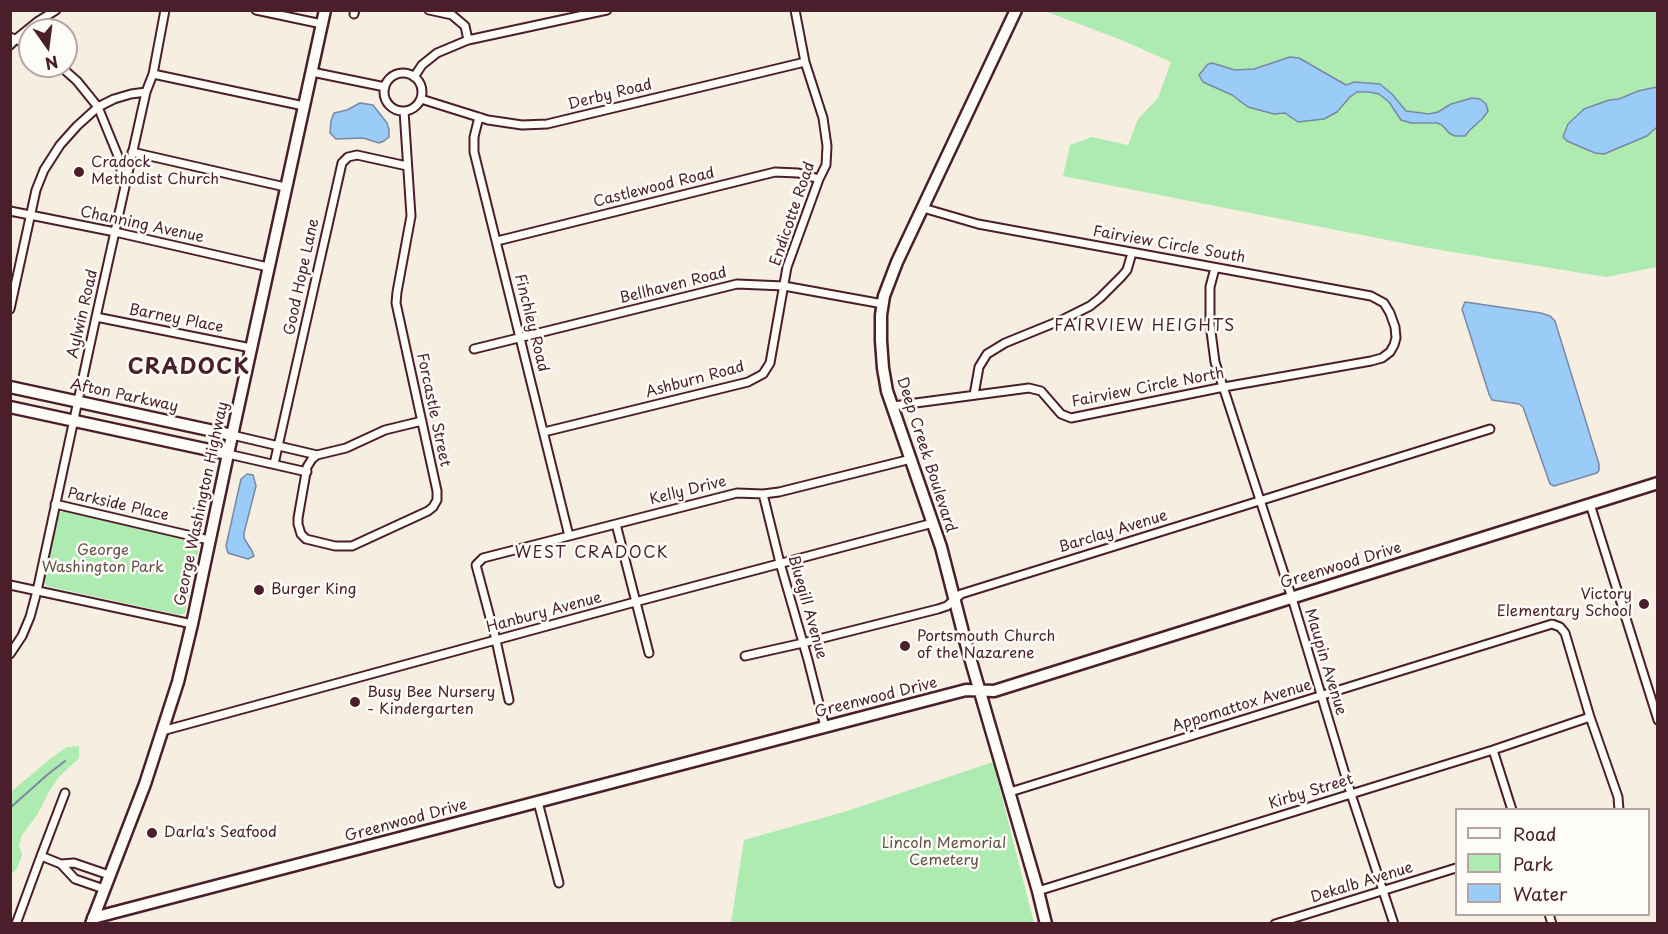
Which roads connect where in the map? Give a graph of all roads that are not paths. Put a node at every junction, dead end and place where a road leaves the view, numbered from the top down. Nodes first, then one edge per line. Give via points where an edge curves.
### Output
1 (56, 10) edge
2 (165, 10) edge
3 (256, 10) edge
4 (325, 10) edge
5 (429, 10) edge
6 (607, 10) edge
7 (795, 10) edge
8 (1016, 10) edge
9 (322, 24) junction
10 (12, 40) edge
11 (468, 40) junction
12 (805, 62) junction
13 (312, 72) junction
14 (153, 74) junction
15 (414, 77) junction
16 (74, 78) edge
17 (385, 87) junction
18 (146, 92) junction
19 (421, 99) junction
20 (304, 106) junction
21 (98, 107) junction
22 (404, 111) junction
23 (479, 117) junction
24 (132, 152) junction
25 (407, 166) junction
26 (819, 179) junction
27 (125, 187) junction
28 (285, 188) junction
29 (923, 208) junction
30 (10, 211) edge
31 (31, 215) junction
32 (115, 232) junction
33 (497, 241) junction
34 (1132, 253) junction
35 (268, 267) junction
36 (1215, 267) junction
37 (784, 286) junction
38 (883, 304) junction
39 (10, 309) edge
40 (96, 317) junction
41 (1395, 327) joint
42 (521, 337) junction
43 (251, 348) junction
44 (474, 350) dead end
45 (10, 387) edge
46 (1224, 387) junction
47 (974, 395) junction
48 (77, 401) junction
49 (892, 406) junction
50 (10, 407) edge
51 (73, 420) junction
52 (422, 421) junction
53 (1490, 429) dead end
54 (544, 432) junction
55 (232, 435) junction
56 (279, 446) junction
57 (228, 454) junction
58 (317, 455) junction
59 (911, 459) junction
60 (274, 464) junction
61 (307, 472) junction
62 (1658, 483) edge
63 (763, 494) junction
64 (1260, 501) junction
65 (55, 504) junction
66 (1590, 504) junction
67 (933, 523) junction
68 (616, 524) junction
69 (569, 536) junction
70 (209, 540) junction
71 (780, 563) junction
72 (10, 585) edge
73 (38, 591) junction
74 (1292, 598) junction
75 (954, 599) junction
76 (635, 602) junction
77 (192, 624) junction
78 (496, 640) junction
79 (803, 643) junction
80 (649, 653) dead end
81 (10, 654) edge
82 (745, 656) dead end
83 (980, 691) junction
84 (1321, 695) junction
85 (508, 700) dead end
86 (1590, 717) junction
87 (1658, 720) edge
88 (825, 727) junction
89 (162, 731) junction
90 (1493, 750) junction
91 (1010, 792) junction
92 (65, 794) dead end
93 (1351, 794) junction
94 (538, 802) junction
95 (1511, 808) edge
96 (1619, 808) edge
97 (40, 856) junction
98 (60, 864) junction
99 (1455, 867) edge
100 (110, 875) junction
101 (559, 883) dead end
102 (104, 889) junction
103 (1038, 891) junction
104 (1382, 891) junction
105 (92, 921) edge
106 (16, 924) edge
107 (1046, 924) edge
108 (1275, 924) edge
109 (1394, 924) edge

1 - 10 street
2 - 14 street, Aylwin Road
3 - 9 street
4 - 9 street, George Washington Highway
5 - 11 street via 452,15 465,26
6 - 11 street
7 - 12 street, Endicotte Road
8 - 29 street, Deep Creek Boulevard
9 - 13 street, George Washington Highway
11 - 15 street via 436,53
12 - 23 street, Derby Road via 547,124
12 - 26 street, Endicotte Road via 823,118 827,146 826,165
13 - 17 street
13 - 20 street, George Washington Highway
14 - 18 street, Aylwin Road
14 - 20 street
15 - 17 street via 403,73 391,77
15 - 19 street via 421,87
16 - 21 street
17 - 22 street via 388,104
18 - 21 street
18 - 24 street, Aylwin Road
19 - 22 street via 414,108
19 - 23 street, Derby Road
20 - 28 street, George Washington Highway
21 - 27 street via 118,156
21 - 31 street via 60,144 44,170
22 - 25 street, Forcastle Street
23 - 33 street, Finchley Road via 474,152
24 - 27 street, Aylwin Road
24 - 28 street
25 - 52 street, Forcastle Street via 411,216 396,303
25 - 56 street, Good Hope Lane via 357,155 342,163
26 - 33 street, Castlewood Road via 775,172
26 - 37 street, Endicotte Road via 787,267
27 - 32 street, Aylwin Road
28 - 35 street, George Washington Highway
29 - 34 street, Fairview Circle South via 978,224
29 - 38 street, Deep Creek Boulevard via 897,262
30 - 31 street, Channing Avenue
31 - 32 street, Channing Avenue
31 - 39 street
32 - 35 street, Channing Avenue
32 - 40 street, Aylwin Road
33 - 42 street, Finchley Road
34 - 36 street, Fairview Circle South
34 - 47 street via 1127,270 1090,306 987,354 979,367
35 - 43 street, George Washington Highway
36 - 41 street, Fairview Circle South via 1371,296 1384,303
36 - 46 street, Maupin Avenue via 1210,287 1210,324 1215,362
37 - 38 street, Bellhaven Road
37 - 42 street, Bellhaven Road via 737,284
37 - 54 street, Ashburn Road via 770,363 764,374 748,382
38 - 49 street, Deep Creek Boulevard via 883,368
40 - 43 street, Barney Place
40 - 48 street, Aylwin Road
41 - 46 street, Fairview Circle North via 1394,345 1382,358
42 - 44 street, Bellhaven Road
42 - 54 street, Finchley Road
43 - 55 street, George Washington Highway
45 - 48 street, Afton Parkway
46 - 47 street, Fairview Circle North via 1071,418 1060,414 1037,390 1019,388
46 - 64 street, Maupin Avenue
47 - 49 street, Fairview Circle North
48 - 51 street, Aylwin Road
48 - 55 street, Afton Parkway
49 - 59 street, Deep Creek Boulevard
50 - 51 street
51 - 57 street
51 - 65 street, Aylwin Road
52 - 58 street
52 - 61 street, Forcastle Street via 437,500 428,511 359,543 335,546 306,539 301,534 298,518
53 - 64 street, Barclay Avenue
54 - 69 street, Finchley Road
55 - 56 street
55 - 57 street, George Washington Highway
56 - 58 street
56 - 60 street, Good Hope Lane
57 - 60 street
57 - 70 street, George Washington Highway
58 - 61 street
59 - 63 street, Kelly Drive
59 - 67 street, Deep Creek Boulevard
60 - 61 street
62 - 66 street, Greenwood Drive
63 - 68 street, Kelly Drive via 737,493
63 - 71 street, Bluegill Avenue
64 - 74 street, Maupin Avenue
64 - 75 street, Barclay Avenue
65 - 70 street, Parkside Place
65 - 73 street, Aylwin Road
66 - 74 street, Greenwood Drive
66 - 87 street
67 - 71 street, Hanbury Avenue
67 - 75 street, Deep Creek Boulevard
68 - 69 street, Kelly Drive
68 - 76 street
69 - 78 street, Kelly Drive via 483,558 476,565
70 - 77 street, George Washington Highway
71 - 76 street, Hanbury Avenue
71 - 79 street, Bluegill Avenue
72 - 73 street
73 - 77 street
73 - 81 street, Aylwin Road via 22,636
74 - 83 street, Greenwood Drive via 994,691
74 - 84 street, Maupin Avenue
75 - 79 street, Barclay Avenue via 938,609
75 - 83 street, Deep Creek Boulevard
76 - 78 street, Hanbury Avenue
76 - 80 street
77 - 89 street, George Washington Highway
78 - 85 street
78 - 89 street, Hanbury Avenue
79 - 82 street, Barclay Avenue
79 - 88 street, Bluegill Avenue
83 - 88 street, Greenwood Drive via 966,690
83 - 91 street, Deep Creek Boulevard
84 - 86 street, Appomattox Avenue via 1552,624 1565,633
84 - 91 street, Appomattox Avenue
84 - 93 street, Maupin Avenue
86 - 90 street, Kirby Street
86 - 96 street
88 - 94 street, Greenwood Drive
89 - 100 street, George Washington Highway
90 - 93 street, Kirby Street
90 - 95 street
91 - 103 street, Deep Creek Boulevard
92 - 97 street
93 - 103 street, Kirby Street
93 - 104 street, Maupin Avenue
94 - 101 street
94 - 105 street, Greenwood Drive
97 - 98 street
97 - 106 street
98 - 100 street via 74,863
98 - 102 street via 75,879
99 - 104 street, Dekalb Avenue
100 - 102 street, George Washington Highway
102 - 105 street, George Washington Highway
103 - 107 street, Deep Creek Boulevard
104 - 108 street, Dekalb Avenue
104 - 109 street, Maupin Avenue

